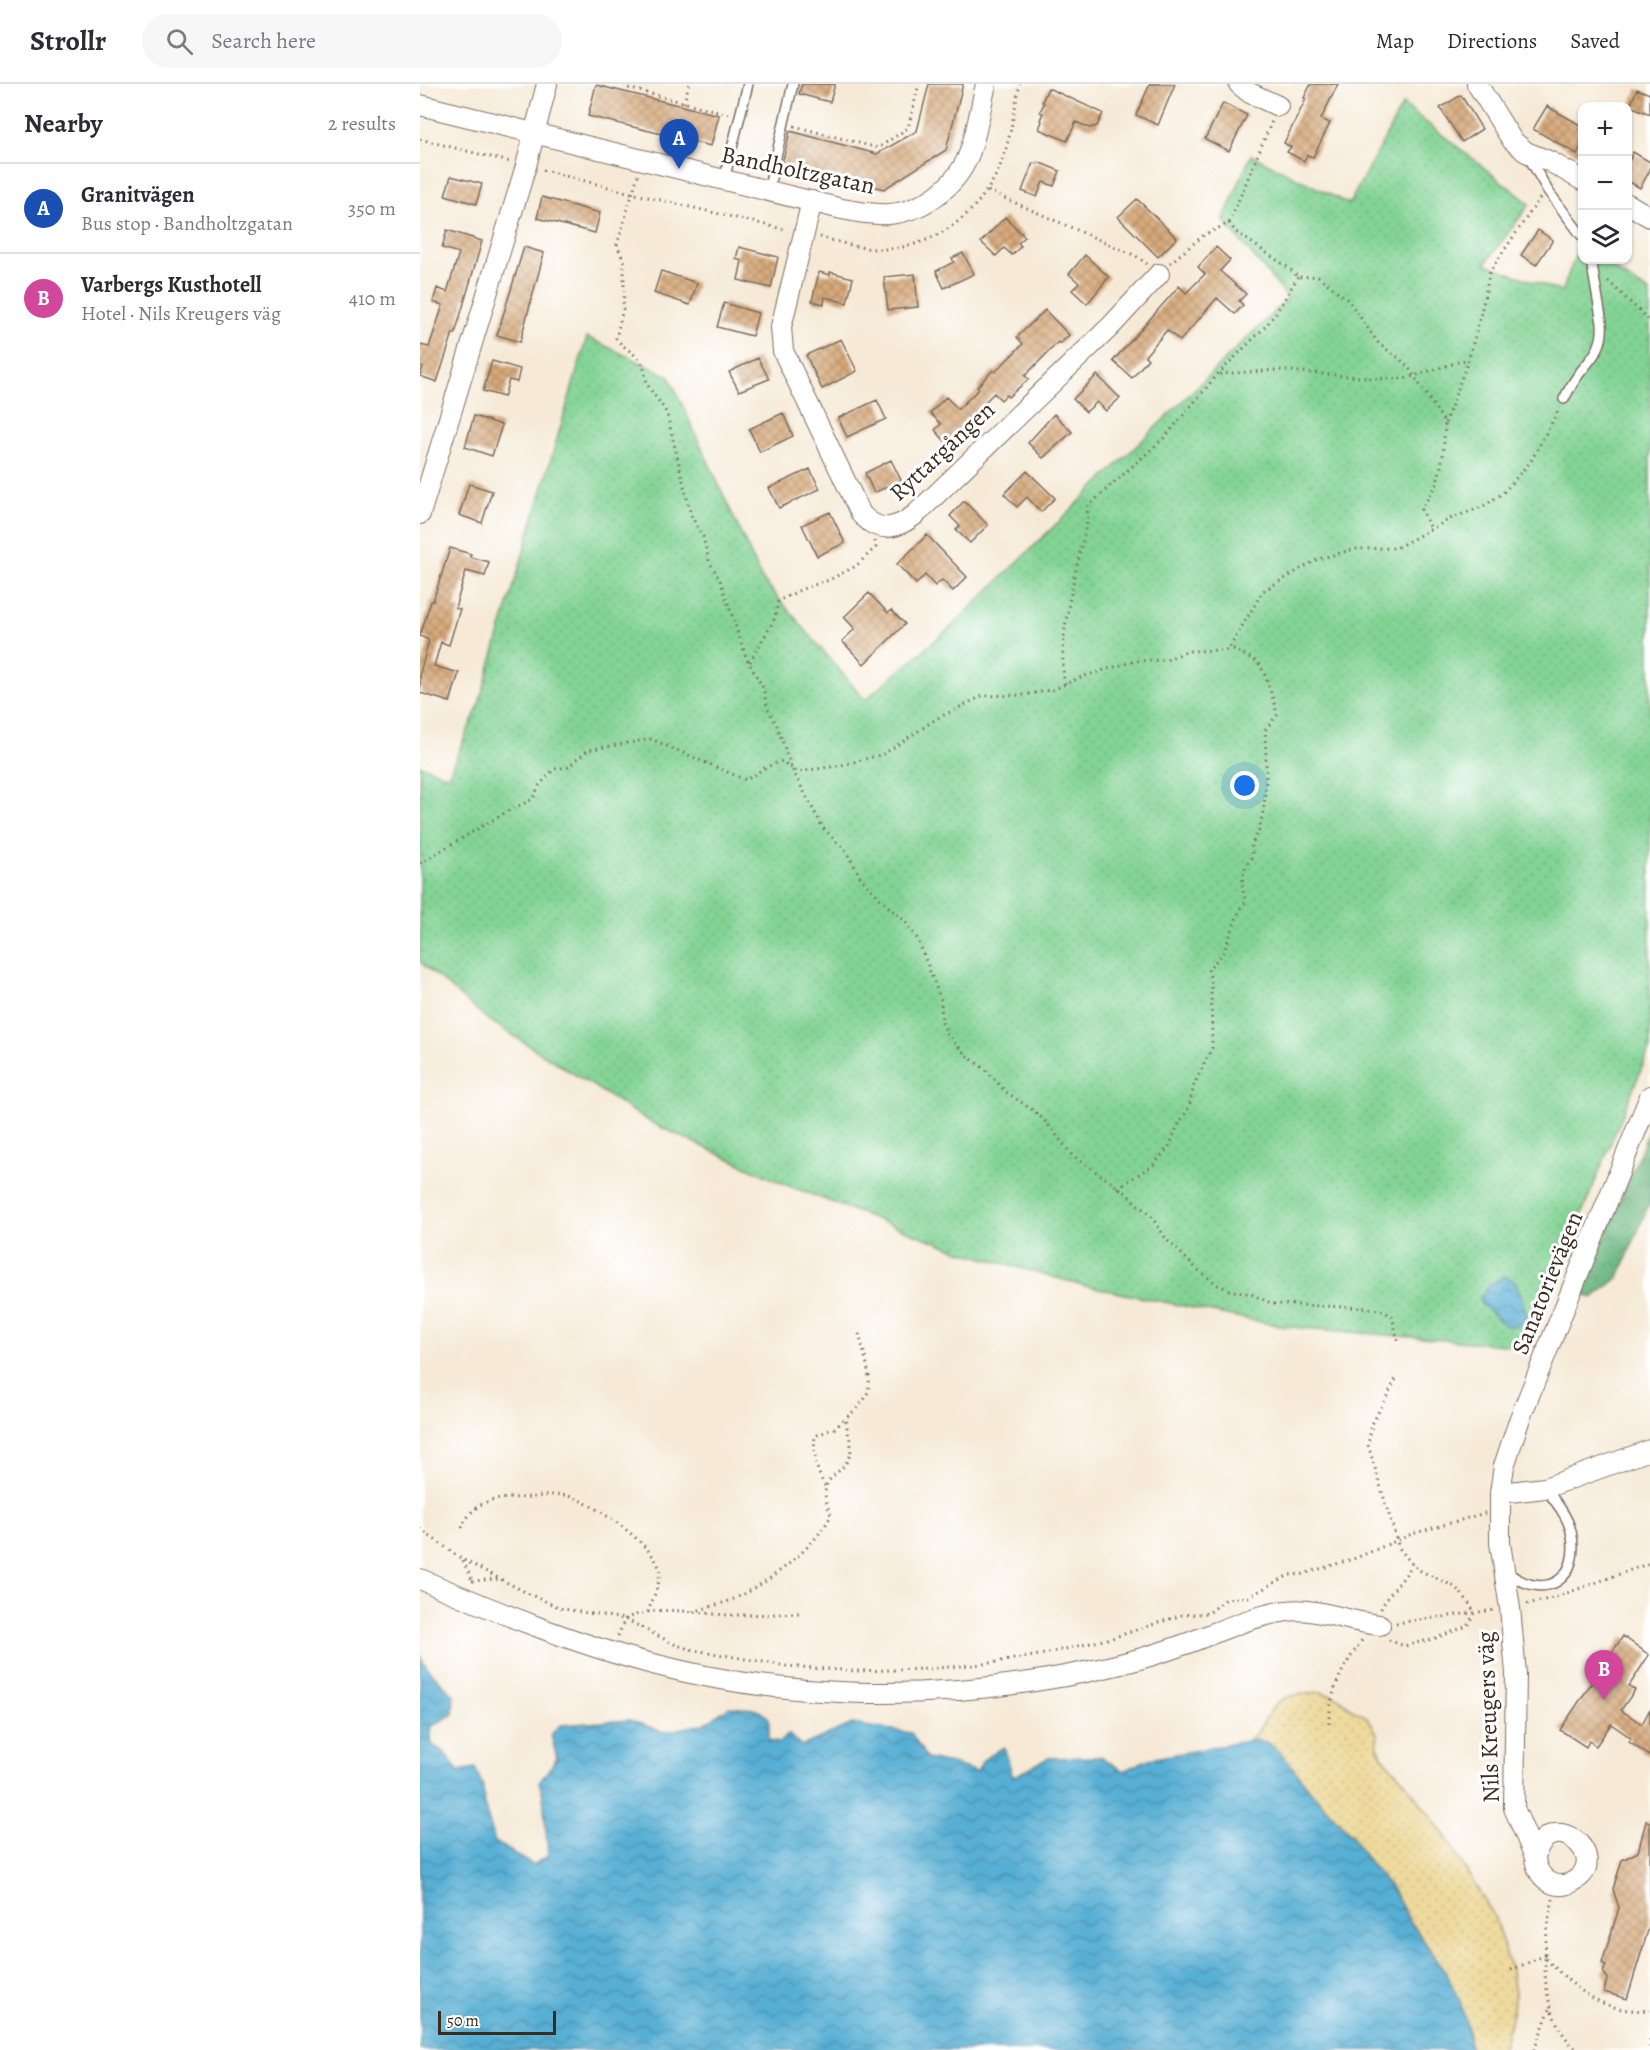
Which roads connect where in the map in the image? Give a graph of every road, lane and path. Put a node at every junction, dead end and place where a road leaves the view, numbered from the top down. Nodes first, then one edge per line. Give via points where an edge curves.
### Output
1 (547, 84) edge
2 (624, 84) edge
3 (689, 84) edge
4 (748, 84) edge
5 (793, 84) edge
6 (919, 84) edge
7 (986, 84) edge
8 (1239, 84) edge
9 (1477, 84) edge
10 (684, 103) junction
11 (420, 105) edge
12 (1278, 106) joint
13 (739, 117) junction
14 (784, 123) junction
15 (534, 133) junction
16 (420, 139) edge
17 (1526, 152) junction
18 (641, 159) junction
19 (526, 166) junction
20 (1578, 178) edge
21 (724, 180) junction
22 (768, 191) junction
23 (988, 191) dead end
24 (1548, 191) junction
25 (631, 193) junction
26 (812, 201) junction
27 (1632, 206) edge
28 (1650, 217) edge
29 (1229, 222) junction
30 (1578, 231) edge
31 (804, 234) junction
32 (1592, 264) edge
33 (1593, 264) edge
34 (1159, 274) junction
35 (1298, 277) junction
36 (1650, 321) edge
37 (1469, 358) junction
38 (1218, 374) junction
39 (1414, 376) junction
40 (1564, 399) joint
41 (1445, 423) junction
42 (420, 514) edge
43 (873, 525) junction
44 (1431, 529) junction
45 (1230, 647) junction
46 (750, 662) junction
47 (1065, 684) junction
48 (792, 769) junction
49 (420, 863) edge
50 (1650, 1096) edge
51 (1118, 1188) junction
52 (859, 1334) dead end
53 (1399, 1345) dead end
54 (1397, 1377) dead end
55 (847, 1417) junction
56 (1650, 1450) edge
57 (825, 1486) junction
58 (1545, 1488) junction
59 (1500, 1501) junction
60 (462, 1528) dead end
61 (420, 1529) edge
62 (1396, 1540) junction
63 (1505, 1570) junction
64 (420, 1579) edge
65 (1510, 1608) joint
66 (693, 1611) junction
67 (648, 1612) junction
68 (799, 1613) dead end
69 (625, 1619) junction
70 (1376, 1625) joint
71 (613, 1652) junction
72 (1535, 1857) junction
73 (1556, 1885) junction
74 (1546, 1957) junction
75 (1511, 1970) dead end
76 (1551, 2008) junction
77 (1650, 2010) edge
78 (1650, 2040) edge
79 (1650, 2049) edge
80 (1534, 2050) edge
81 (1577, 2050) edge

1 - 15 street
2 - 10 path
3 - 10 path
4 - 13 lane
5 - 14 lane
6 - 14 path via 908,128 878,148
7 - 26 street, Bandholtzgatan via 965,163 929,200 905,211 879,214
8 - 12 street
9 - 17 street via 1512,140
10 - 13 path
11 - 15 street, Bandholtzgatan
12 - 29 path
13 - 21 lane
14 - 22 lane
15 - 18 street, Bandholtzgatan
15 - 19 street
16 - 19 path
17 - 20 street
17 - 24 lane
18 - 21 street, Bandholtzgatan
18 - 25 path
19 - 25 path
19 - 42 street
21 - 22 street, Bandholtzgatan
22 - 26 street, Bandholtzgatan
23 - 34 path via 1136,256
24 - 30 lane
24 - 37 path via 1490,272
25 - 31 path
25 - 46 path via 617,245 624,262 624,292 616,338 644,366 645,380 667,414 691,514
26 - 31 street, Ryttargången
27 - 28 street
29 - 34 path via 1204,235
29 - 35 path via 1236,232
31 - 43 street, Ryttargången via 780,327 783,351 861,514
32 - 40 lane via 1603,331 1600,347
33 - 36 path
34 - 43 street, Ryttargången via 916,514 891,527
35 - 38 path via 1264,328
35 - 39 path via 1318,276 1325,280 1348,300 1379,344 1399,358
37 - 39 path
37 - 41 path
38 - 39 path via 1278,370 1371,378
38 - 47 path via 1165,437 1088,507 1061,667
39 - 41 path
40 - 44 path via 1532,461 1503,493 1482,507
41 - 44 path via 1437,484 1421,509
43 - 46 path via 876,547 856,566 778,601 775,618
44 - 45 path via 1396,548 1354,549 1318,559 1263,591
45 - 47 path via 1188,651 1166,660 1134,661
45 - 51 path via 1257,661 1263,669 1277,715 1265,730 1264,805 1250,849 1253,856 1245,865 1242,878 1246,902 1223,954 1208,969 1212,1048 1194,1085 1189,1107 1162,1156
46 - 48 path
47 - 48 path via 1025,695 982,696 936,719 884,754 842,765 797,772
48 - 49 path via 782,760 746,780 651,739 588,750 568,767 554,769 538,786 533,799
48 - 51 path via 823,828 846,851 861,878 905,921 918,940 941,1000 947,1034 1006,1092 1046,1122 1072,1155
50 - 59 street, Sanatorievägen via 1520,1418 1504,1466
51 - 53 path via 1150,1216 1167,1240 1218,1285 1273,1304 1383,1311 1392,1316
52 - 55 path via 869,1390
54 - 62 path via 1372,1424 1368,1445
55 - 57 path via 851,1447 846,1465
55 - 57 path via 835,1428 815,1436 817,1474
56 - 58 street
57 - 66 path via 825,1502 831,1515 805,1551 758,1587
58 - 59 street
58 - 63 lane via 1570,1528 1572,1565 1565,1575 1541,1586 1526,1584
59 - 62 path
59 - 63 street, Sanatorievägen via 1500,1543
60 - 67 path via 467,1515 498,1498 562,1494 579,1499 629,1531 655,1557 660,1571
61 - 69 path via 462,1559 529,1594 563,1608
62 - 69 path via 1356,1558 1289,1575 1248,1597 1226,1599 1209,1613 1182,1615 1103,1641 983,1664 874,1671 786,1666 689,1649
62 - 70 path via 1412,1564 1455,1587 1475,1613 1467,1626 1404,1646 1387,1639
63 - 65 street, Sanatorievägen
64 - 71 street
65 - 72 street, Nils Kreugers väg via 1516,1674 1514,1808
66 - 67 path
66 - 68 path via 729,1615
67 - 69 path
69 - 71 path
70 - 71 street via 1288,1611 1174,1648 1059,1677 905,1693 762,1685 653,1664
72 - 73 street, Nils Kreugers väg via 1541,1875
72 - 73 street via 1542,1842 1556,1834 1577,1840 1584,1849 1585,1868 1581,1876 1568,1884
73 - 74 path via 1545,1934
74 - 75 path
74 - 76 path
74 - 77 path via 1572,1985 1597,2002
76 - 80 path
76 - 81 path via 1564,2036
78 - 79 path

